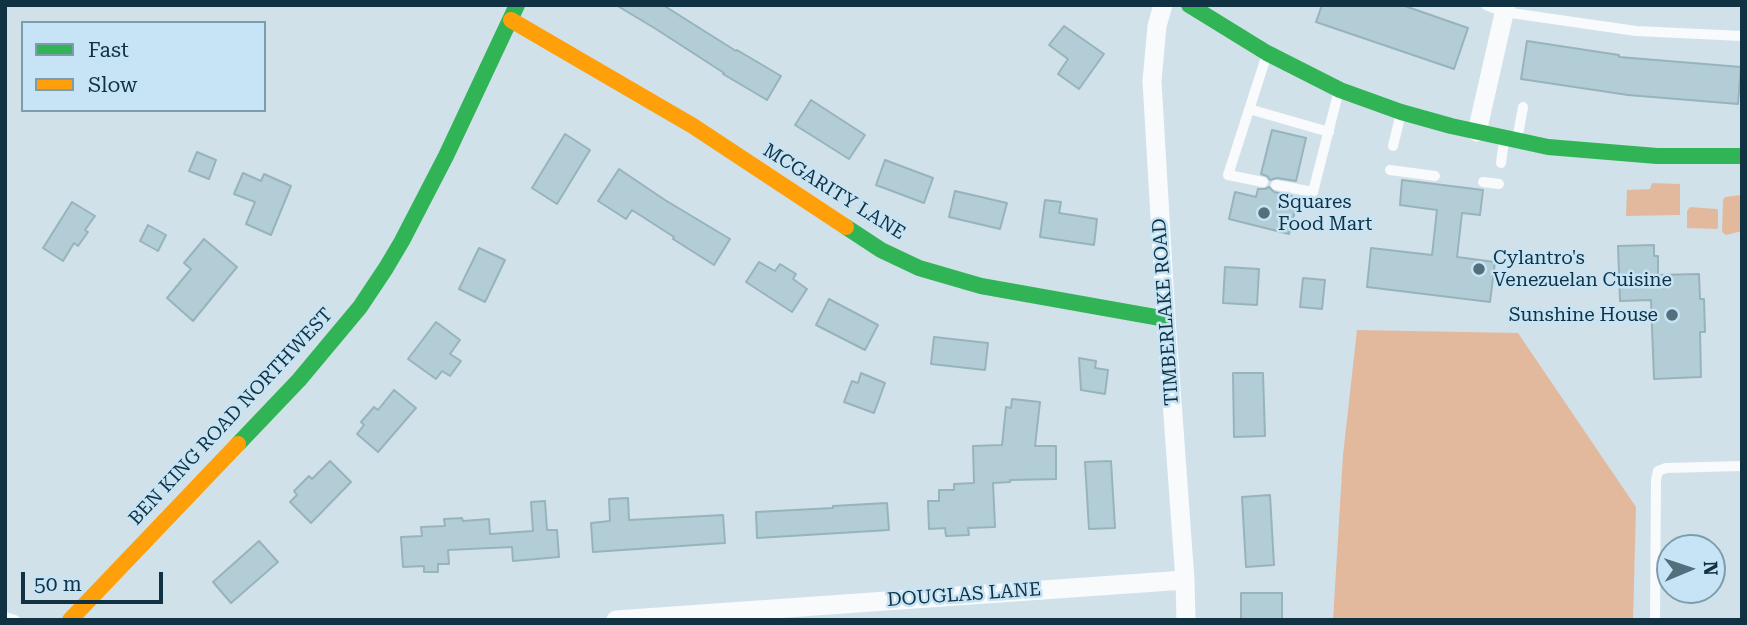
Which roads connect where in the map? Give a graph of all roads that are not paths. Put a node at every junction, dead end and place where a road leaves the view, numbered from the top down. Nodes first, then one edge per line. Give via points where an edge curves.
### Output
1 (1163, 5) edge
2 (1189, 5) edge
3 (1486, 5) edge
4 (1505, 8) edge
5 (514, 13) edge
6 (1742, 36) edge
7 (1267, 54) junction
8 (1340, 90) junction
9 (1523, 107) dead end
10 (1249, 109) junction
11 (1401, 112) junction
12 (1329, 132) junction
13 (1477, 132) junction
14 (1511, 139) junction
15 (1393, 146) dead end
16 (1742, 156) edge
17 (1501, 163) dead end
18 (1390, 170) dead end
19 (1435, 176) dead end
20 (1263, 182) dead end
21 (1482, 182) dead end
22 (1499, 184) dead end
23 (1276, 185) dead end
24 (1166, 319) junction
25 (1742, 466) edge
26 (1185, 580) junction
27 (5, 617) edge
28 (15, 620) edge
29 (70, 620) edge
30 (616, 620) edge
31 (1186, 620) edge
32 (1655, 620) edge

1 - 24 street, TIMBERLAKE ROAD via 1152,81
2 - 7 street
3 - 4 lane
4 - 6 lane via 1636,31
4 - 13 street
5 - 24 street, MCGARITY LANE via 535,33 693,127 881,250 919,268 981,286
5 - 29 street, BEN KING ROAD NORTHWEST via 402,241 360,307 299,380
7 - 8 street
7 - 10 lane
8 - 11 street
8 - 12 lane
9 - 14 lane
10 - 12 lane
10 - 20 lane via 1228,174
11 - 13 street
11 - 15 lane
12 - 23 lane via 1313,192
13 - 14 street
14 - 16 street via 1643,155
14 - 17 lane
18 - 19 lane
21 - 22 lane
24 - 26 street, TIMBERLAKE ROAD
25 - 32 lane via 1658,471
26 - 30 street, DOUGLAS LANE
26 - 31 street, TIMBERLAKE ROAD
27 - 28 lane

